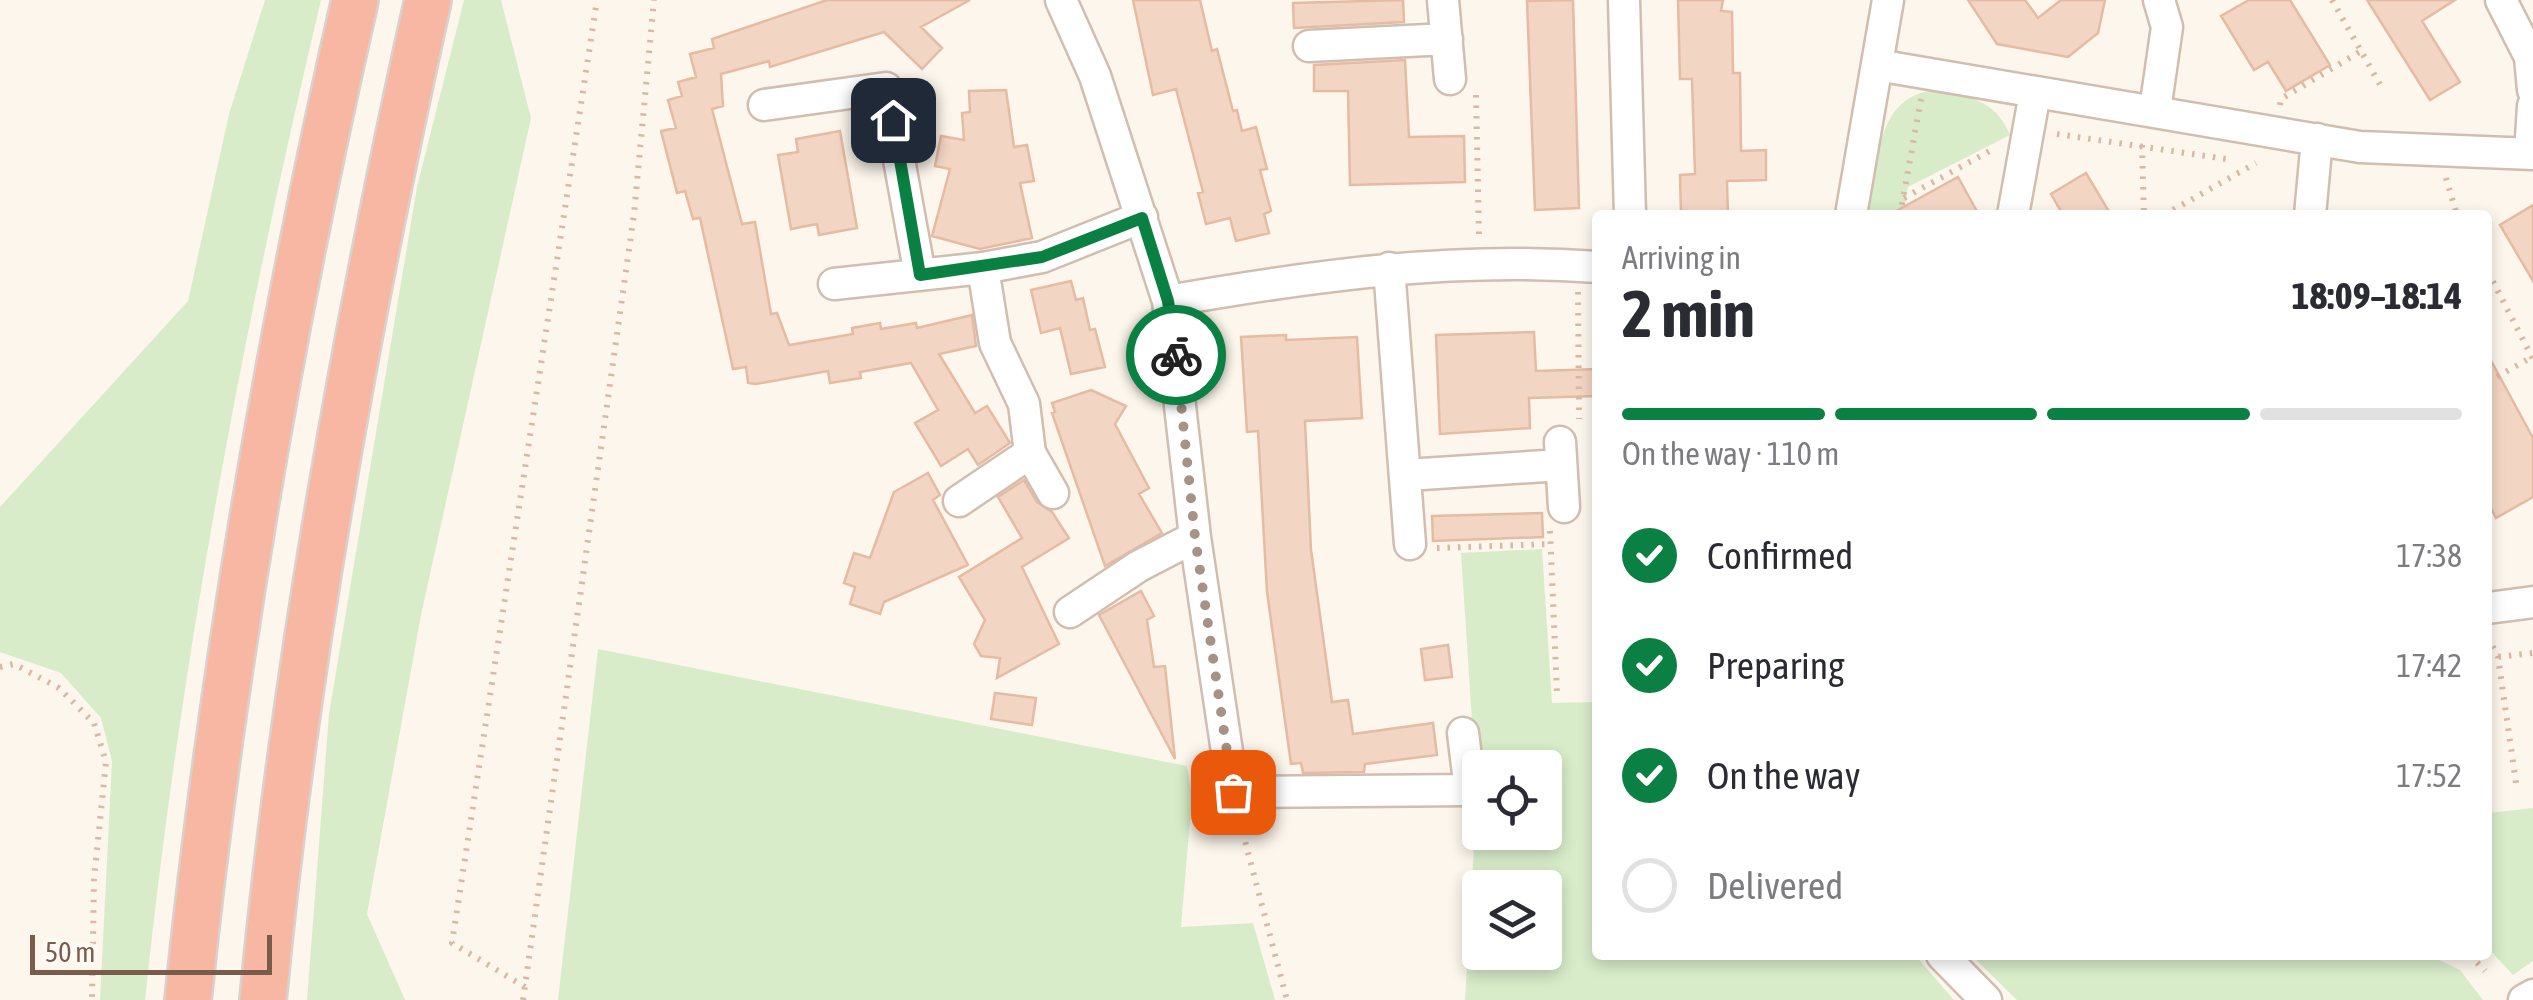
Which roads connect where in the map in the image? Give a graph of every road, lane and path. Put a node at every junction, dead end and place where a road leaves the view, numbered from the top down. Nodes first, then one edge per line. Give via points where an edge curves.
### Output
1 (355, 0) edge
2 (428, 0) edge
3 (597, 0) edge
4 (654, 0) edge
5 (1060, 0) edge
6 (1444, 0) edge
7 (1624, 0) edge
8 (1888, 0) edge
9 (2159, 0) edge
10 (2332, 0) edge
11 (2501, 0) edge
12 (1447, 39) junction
13 (1309, 46) dead end
14 (2361, 51) junction
15 (1877, 64) junction
16 (1925, 73) junction
17 (1450, 79) joint
18 (2382, 88) dead end
19 (2533, 90) edge
20 (2035, 93) junction
21 (764, 105) dead end
22 (2533, 106) edge
23 (2150, 110) junction
24 (2029, 130) junction
25 (2275, 131) junction
26 (2317, 139) junction
27 (2142, 148) junction
28 (2531, 154) edge
29 (2256, 163) junction
30 (2312, 174) junction
31 (1904, 198) junction
32 (1630, 210) edge
33 (1851, 210) edge
34 (1901, 210) edge
35 (2013, 210) edge
36 (2144, 210) edge
37 (2173, 210) edge
38 (2310, 210) edge
39 (1142, 218) junction
40 (1479, 263) junction
41 (1590, 267) edge
42 (983, 268) junction
43 (1389, 268) junction
44 (920, 275) junction
45 (2492, 280) edge
46 (834, 284) dead end
47 (1168, 301) junction
48 (2532, 358) edge
49 (2492, 380) edge
50 (1567, 448) junction
51 (1030, 453) junction
52 (1408, 476) junction
53 (1053, 493) dead end
54 (960, 501) dead end
55 (1564, 508) joint
56 (1195, 537) junction
57 (1410, 544) joint
58 (1550, 544) junction
59 (2533, 602) edge
60 (2492, 607) edge
61 (1070, 612) dead end
62 (2492, 644) edge
63 (2533, 653) edge
64 (2498, 657) junction
65 (2492, 658) edge
66 (0, 667) edge
67 (1558, 693) dead end
68 (1464, 732) dead end
69 (2517, 790) dead end
70 (1233, 792) junction
71 (1947, 960) edge
72 (2475, 960) edge
73 (2485, 971) dead end
74 (525, 986) junction
75 (2533, 995) edge
76 (92, 1000) edge
77 (188, 1000) edge
78 (263, 1000) edge
79 (523, 1000) edge
80 (1287, 1000) edge
81 (1986, 1000) edge
82 (2524, 1000) edge

1 - 77 highway via 241,581
2 - 78 highway via 334,471 276,858
3 - 74 path via 452,943
4 - 74 path via 634,214
5 - 39 street via 1096,76
6 - 12 street
7 - 32 street
8 - 15 street
9 - 23 street via 2167,27
10 - 14 path
11 - 19 street via 2530,57
12 - 13 street
12 - 17 street
14 - 18 path
14 - 25 path via 2281,100
15 - 16 street
15 - 33 street
16 - 20 street
16 - 31 path
17 - 40 path via 1476,80
20 - 23 street
20 - 24 street
21 - 44 street via 886,88
22 - 28 street
23 - 25 street
23 - 27 path
24 - 27 path
24 - 31 path
24 - 35 street
25 - 26 street
26 - 28 street via 2416,152
26 - 30 street
27 - 29 path
27 - 36 path
29 - 30 path
29 - 37 path
30 - 38 street
31 - 34 path
39 - 42 street via 1042,257
39 - 47 street
40 - 41 street
40 - 43 street
41 - 50 path via 1576,312
42 - 44 street
42 - 51 street via 995,343 1024,404
43 - 47 street
43 - 52 street
44 - 46 street
45 - 48 path
47 - 56 street
48 - 49 path
50 - 52 street
50 - 55 street
51 - 53 street
51 - 54 street
52 - 57 street
55 - 58 path via 1549,519
56 - 61 street
56 - 70 street
57 - 58 path
58 - 67 path
59 - 60 street
62 - 64 path
63 - 64 path
64 - 65 path
64 - 69 path
66 - 76 path via 14,664 59,688 94,723 106,762 94,878
68 - 70 street via 1470,790
70 - 80 path
71 - 81 street
72 - 73 path
74 - 79 path
75 - 82 street

